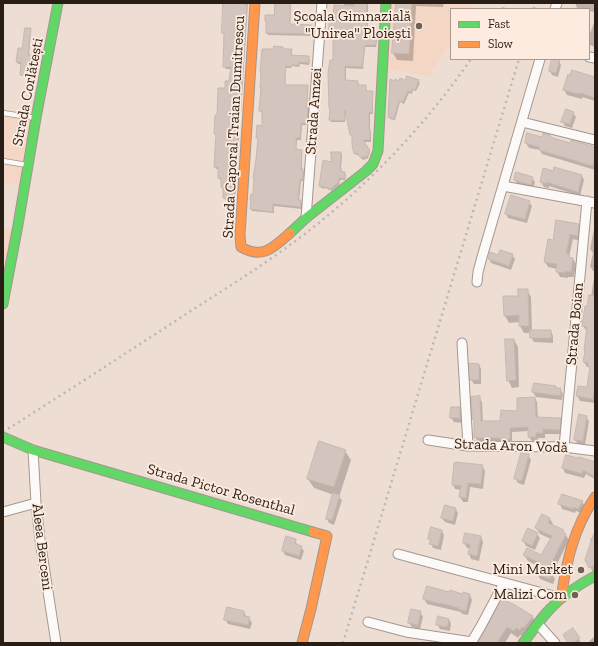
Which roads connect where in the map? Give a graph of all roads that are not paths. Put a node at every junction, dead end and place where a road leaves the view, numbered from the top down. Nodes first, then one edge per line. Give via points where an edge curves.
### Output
1 (58, 3) edge
2 (255, 3) edge
3 (322, 3) edge
4 (386, 3) edge
5 (540, 60) edge
6 (3, 113) edge
7 (36, 118) junction
8 (522, 122) junction
9 (595, 140) edge
10 (3, 161) edge
11 (28, 165) junction
12 (503, 186) junction
13 (591, 202) edge
14 (306, 218) junction
15 (477, 282) dead end
16 (3, 304) edge
17 (462, 343) dead end
18 (3, 437) edge
19 (428, 440) dead end
20 (468, 446) junction
21 (564, 447) junction
22 (34, 450) junction
23 (595, 451) edge
24 (595, 498) edge
25 (36, 503) junction
26 (3, 512) edge
27 (398, 554) dead end
28 (595, 576) edge
29 (504, 583) junction
30 (595, 585) edge
31 (561, 598) junction
32 (368, 622) dead end
33 (538, 624) junction
34 (56, 643) edge
35 (302, 643) edge
36 (471, 643) edge
37 (523, 643) edge
38 (555, 643) edge

1 - 7 street, Strada Corlătești
2 - 14 street, Strada Caporal Traian Dumitrescu via 241,247 257,253 268,250
3 - 14 street, Strada Amzei
4 - 14 street via 376,158 366,171
5 - 8 street
6 - 7 lane
7 - 11 street, Strada Corlătești
8 - 9 street
8 - 12 street
10 - 11 lane
11 - 16 street, Strada Corlătești
12 - 13 street
12 - 15 street
13 - 21 street, Strada Boian
17 - 20 street
18 - 22 street, Strada Pictor Rosenthal
19 - 20 street, Strada Aron Vodă
20 - 21 street, Strada Aron Vodă
21 - 23 street, Strada Aron Vodă
22 - 25 street, Aleea Berceni
22 - 35 street, Strada Pictor Rosenthal via 327,536
24 - 31 street via 573,541
25 - 26 street
25 - 34 street, Aleea Berceni
27 - 29 street
28 - 31 street
29 - 31 street
29 - 36 street
30 - 31 street
31 - 33 street
32 - 36 street via 406,632
33 - 37 street
33 - 38 street

